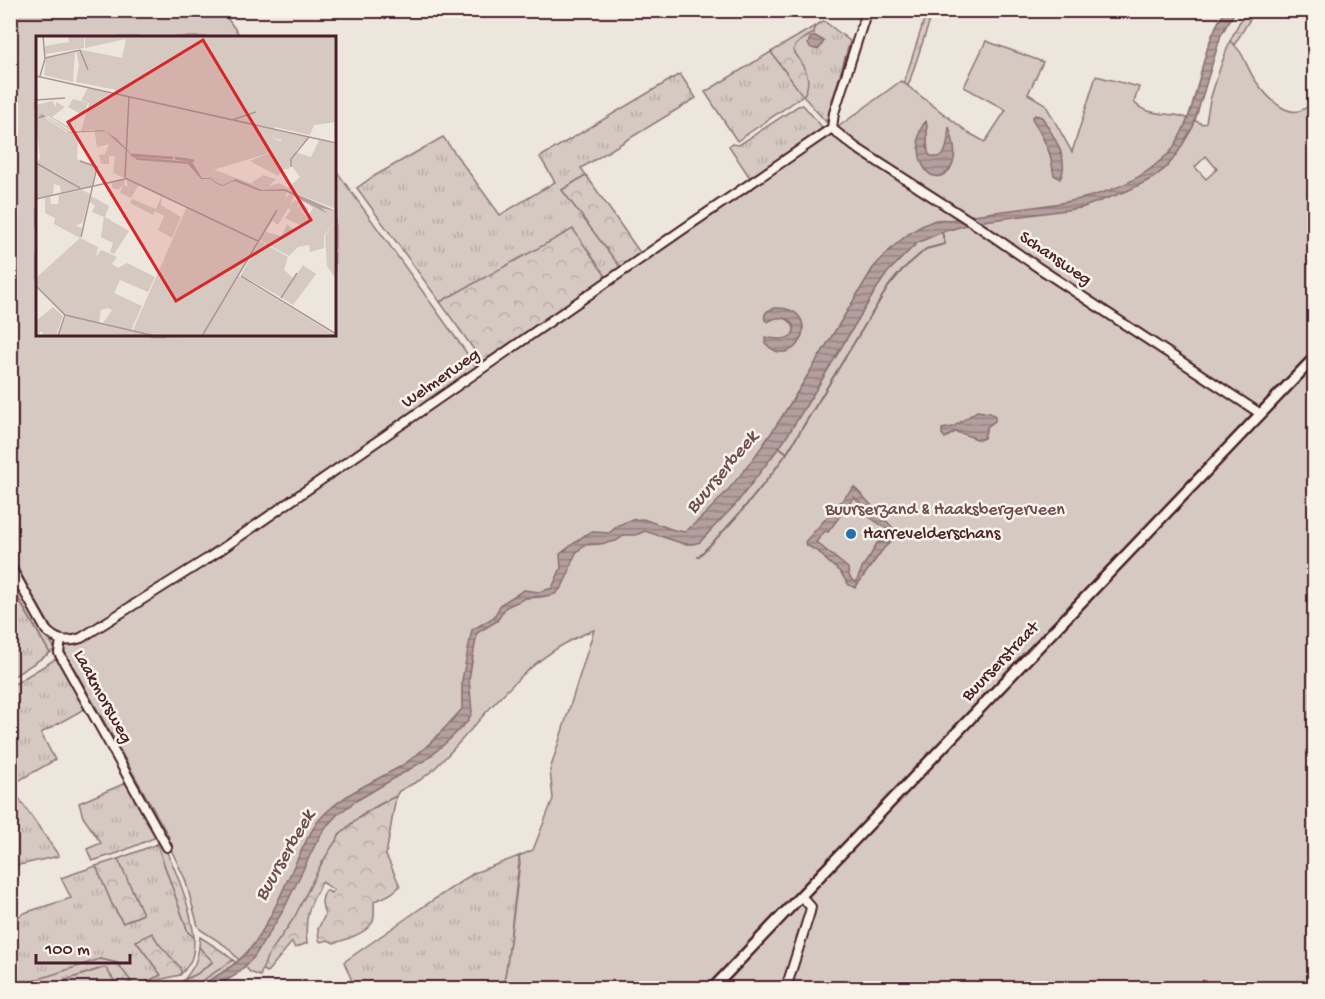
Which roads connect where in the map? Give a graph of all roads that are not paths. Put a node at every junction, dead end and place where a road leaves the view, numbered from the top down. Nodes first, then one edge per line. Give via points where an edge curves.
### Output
1 (867, 10) edge
2 (832, 128) junction
3 (1314, 358) edge
4 (1261, 414) junction
5 (10, 566) edge
6 (61, 640) junction
7 (167, 847) dead end
8 (801, 896) junction
9 (713, 988) edge
10 (786, 988) edge

1 - 2 street
2 - 4 street, Schansweg via 855,147
2 - 6 street, Welmerweg via 210,557 81,638
3 - 4 main road, Buurserstraat
4 - 8 main road, Buurserstraat
5 - 6 street, Laakmorsweg via 46,630
6 - 7 street, Laakmorsweg via 59,653
8 - 9 main road, Buurserstraat
8 - 10 street via 811,907

